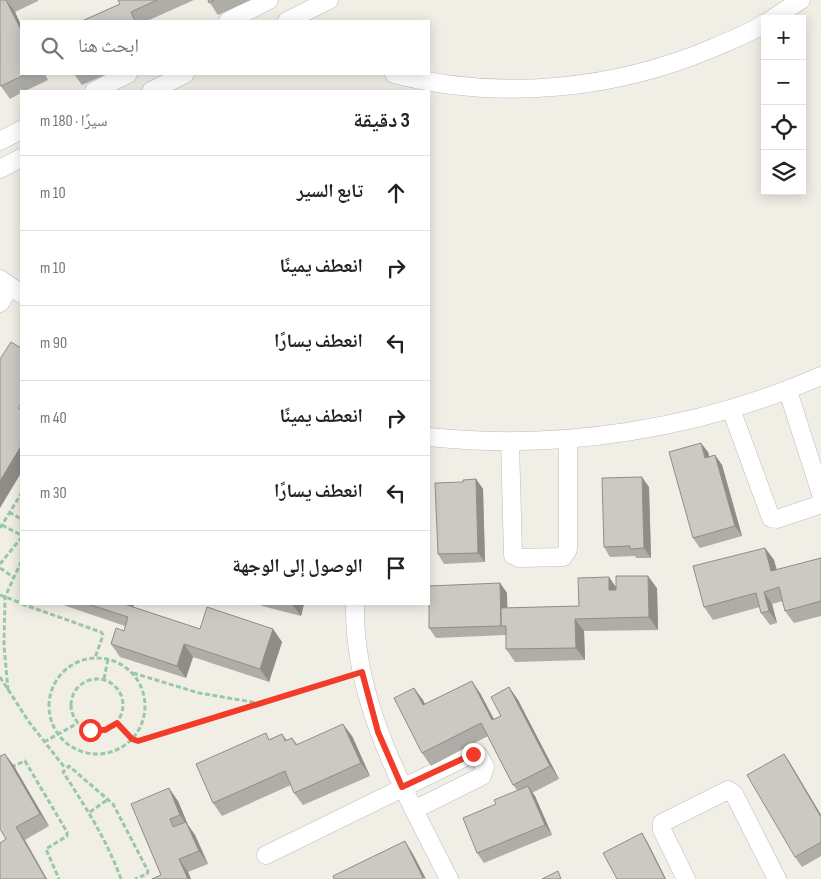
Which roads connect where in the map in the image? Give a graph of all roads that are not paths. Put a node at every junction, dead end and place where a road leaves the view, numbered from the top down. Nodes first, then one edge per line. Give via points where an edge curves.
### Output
1 (269, 0) edge
2 (328, 0) edge
3 (801, 0) edge
4 (778, 15) edge
5 (230, 20) edge
6 (289, 20) edge
7 (761, 26) edge
8 (126, 75) edge
9 (183, 75) edge
10 (398, 75) edge
11 (96, 90) edge
12 (153, 90) edge
13 (20, 131) edge
14 (0, 141) edge
15 (20, 159) edge
16 (0, 169) edge
17 (11, 287) edge
18 (0, 303) edge
19 (821, 376) edge
20 (788, 391) junction
21 (732, 409) junction
22 (430, 438) edge
23 (568, 439) junction
24 (510, 441) junction
25 (821, 494) edge
26 (821, 501) edge
27 (354, 605) edge
28 (402, 787) junction
29 (414, 810) junction
30 (266, 855) dead end
31 (449, 879) edge
32 (686, 879) edge
33 (776, 879) edge

1 - 5 street
2 - 6 street
3 - 4 street
7 - 10 street via 677,63 595,83 510,90 426,82
8 - 11 street
9 - 12 street
13 - 14 street
15 - 16 street
17 - 18 street
19 - 20 street
20 - 21 street
20 - 25 street
21 - 23 street via 650,428
21 - 26 street via 771,518 777,519 819,505
22 - 24 street
23 - 24 street
23 - 24 street via 568,549 562,557 519,558 513,555
27 - 28 street via 362,672 378,732
28 - 29 street
28 - 29 street via 470,755 479,756 485,767 482,776
28 - 30 street
29 - 31 street
32 - 33 street via 662,830 662,823 728,790 734,794

